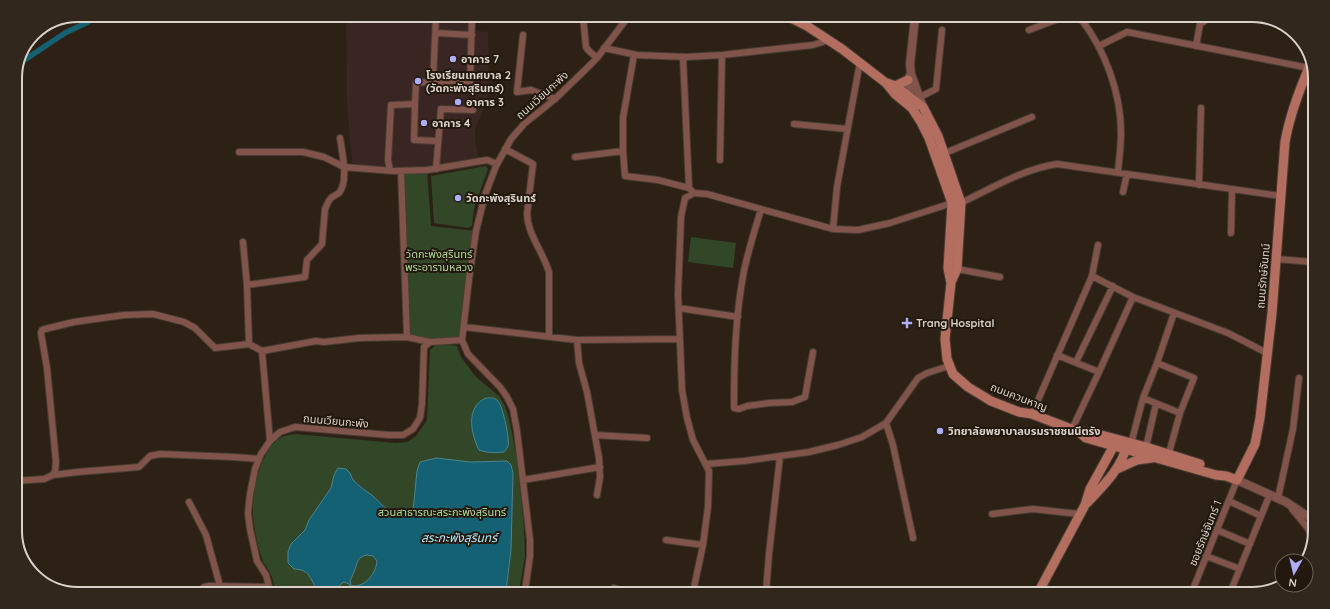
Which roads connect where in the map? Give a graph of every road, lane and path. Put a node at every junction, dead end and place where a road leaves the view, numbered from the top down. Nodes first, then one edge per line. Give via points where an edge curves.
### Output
1 (436, 22) edge
2 (472, 22) edge
3 (584, 22) edge
4 (624, 22) edge
5 (806, 22) edge
6 (915, 22) edge
7 (1050, 22) edge
8 (1083, 22) edge
9 (1203, 22) edge
10 (942, 30) dead end
11 (1029, 30) dead end
12 (436, 33) junction
13 (472, 35) junction
14 (523, 35) dead end
15 (829, 40) junction
16 (1099, 46) junction
17 (1196, 46) junction
18 (604, 48) junction
19 (634, 55) junction
20 (722, 55) junction
21 (683, 57) junction
22 (597, 58) junction
23 (860, 62) junction
24 (1306, 64) edge
25 (1307, 71) edge
26 (909, 77) junction
27 (433, 81) junction
28 (890, 84) junction
29 (909, 96) junction
30 (920, 97) junction
31 (555, 99) junction
32 (415, 104) junction
33 (923, 107) junction
34 (912, 108) junction
35 (1201, 108) dead end
36 (473, 110) dead end
37 (1032, 116) dead end
38 (794, 124) dead end
39 (847, 129) junction
40 (340, 138) dead end
41 (438, 141) junction
42 (505, 149) junction
43 (623, 151) junction
44 (239, 152) dead end
45 (944, 152) junction
46 (575, 157) dead end
47 (720, 160) dead end
48 (497, 164) junction
49 (344, 167) junction
50 (436, 169) junction
51 (390, 170) junction
52 (401, 171) junction
53 (1118, 172) junction
54 (1127, 174) junction
55 (1199, 185) junction
56 (689, 188) junction
57 (1232, 190) junction
58 (1123, 192) dead end
59 (694, 193) junction
60 (1281, 196) junction
61 (956, 203) junction
62 (761, 209) junction
63 (833, 229) junction
64 (1231, 233) dead end
65 (243, 242) dead end
66 (1098, 245) dead end
67 (1276, 259) junction
68 (1308, 262) edge
69 (957, 269) junction
70 (1092, 276) junction
71 (1000, 277) dead end
72 (951, 283) junction
73 (247, 285) junction
74 (1112, 286) junction
75 (1133, 297) junction
76 (678, 308) junction
77 (1174, 313) junction
78 (738, 317) junction
79 (464, 327) junction
80 (548, 336) junction
81 (407, 337) junction
82 (680, 339) junction
83 (462, 340) junction
84 (577, 340) junction
85 (430, 342) junction
86 (249, 344) junction
87 (262, 351) junction
88 (813, 352) dead end
89 (1267, 353) junction
90 (1058, 355) junction
91 (1076, 362) junction
92 (1158, 363) junction
93 (950, 366) junction
94 (1099, 372) junction
95 (1299, 378) dead end
96 (1144, 398) junction
97 (1156, 404) junction
98 (1180, 413) junction
99 (1032, 414) junction
100 (886, 423) junction
101 (1075, 430) junction
102 (595, 435) junction
103 (647, 438) dead end
104 (1094, 440) junction
105 (270, 441) junction
106 (1116, 443) junction
107 (1128, 445) junction
108 (1146, 447) junction
109 (780, 456) junction
110 (1165, 456) junction
111 (258, 459) junction
112 (706, 464) junction
113 (1102, 466) junction
114 (600, 467) junction
115 (1116, 470) junction
116 (53, 475) junction
117 (523, 480) junction
118 (1238, 480) junction
119 (22, 481) edge
120 (597, 495) dead end
121 (1274, 496) junction
122 (1229, 501) junction
123 (189, 502) dead end
124 (1286, 502) junction
125 (1085, 505) junction
126 (992, 514) dead end
127 (1080, 514) junction
128 (1261, 516) junction
129 (1308, 517) edge
130 (1308, 529) edge
131 (1217, 530) junction
132 (913, 538) dead end
133 (666, 540) dead end
134 (1250, 544) junction
135 (703, 545) junction
136 (1206, 556) junction
137 (1240, 569) junction
138 (220, 586) junction
139 (204, 587) edge
140 (245, 587) edge
141 (270, 587) edge
142 (526, 587) edge
143 (694, 587) edge
144 (766, 587) edge
145 (1041, 587) edge
146 (1194, 587) edge
147 (1232, 587) edge

1 - 12 street
2 - 13 street
3 - 22 street via 586,47
4 - 18 street, ถนนเวียนกะพัง
5 - 15 main road
6 - 26 street, ถนนควนหาญ
7 - 11 street
8 - 16 street
9 - 17 street via 1200,24
10 - 30 street via 936,90
12 - 13 street
12 - 27 street
13 - 27 street via 470,83
14 - 31 street via 517,92 531,90
15 - 20 street via 813,45
15 - 23 main road
16 - 17 street via 1127,32
16 - 53 street via 1116,93 1121,132
17 - 24 street
18 - 19 street
18 - 22 street, ถนนเวียนกะพัง
19 - 21 street
19 - 43 street via 623,118
20 - 21 street
20 - 47 street
21 - 56 street
22 - 31 street, ถนนเวียนกะพัง
23 - 28 main road
23 - 39 street
25 - 60 main road, ถนนรักษ์จันทน์ via 1288,122 1284,142
26 - 28 main road via 905,82
26 - 29 street, ถนนควนหาญ
26 - 30 street, ถนนควนหาญ
27 - 32 street via 416,82
28 - 29 main road
28 - 34 main road via 894,94
29 - 33 main road
29 - 34 street, ถนนควนหาญ
30 - 33 street, ถนนควนหาญ
31 - 42 street, ถนนเวียนกะพัง via 524,124
32 - 41 street via 414,140
32 - 51 street via 391,105 388,160
33 - 45 main road, ถนนควนหาญ
34 - 61 main road, ถนนควนหาญ via 929,138
35 - 55 street
36 - 41 street via 441,109
37 - 45 street
38 - 39 street
39 - 63 street via 836,188
40 - 49 street
41 - 50 street
42 - 48 street, ถนนเวียนกะพัง
42 - 80 street via 533,164 527,220 548,272
43 - 46 street
43 - 56 street via 625,176 658,180
44 - 49 street via 303,152 324,157
45 - 61 main road, ถนนควนหาญ
48 - 50 street via 487,160
48 - 79 street, ถนนเวียนกะพัง via 484,195 476,231
49 - 51 street
49 - 73 street via 343,184 325,209 322,244 307,260 305,277
50 - 52 street
51 - 52 street
52 - 81 street
53 - 54 street
53 - 61 street via 1057,164 1041,166
54 - 55 street
54 - 58 street
55 - 57 street
56 - 59 street
57 - 60 street
57 - 64 street
59 - 62 street via 707,194
59 - 76 street via 685,198 680,217
60 - 67 main road, ถนนรักษ์จันทน์
61 - 63 street via 858,230
61 - 69 main road, ถนนควนหาญ
61 - 72 main road, ถนนควนหาญ via 948,268
62 - 63 street
62 - 78 street via 744,270
65 - 73 street
66 - 70 street
67 - 68 street
67 - 89 main road, ถนนรักษ์จันทน์
69 - 71 street
69 - 72 main road, ถนนควนหาญ
70 - 74 street
70 - 90 street
72 - 93 main road, ถนนควนหาญ via 945,339
73 - 86 street
74 - 75 street
74 - 91 street
75 - 77 street
75 - 94 street
76 - 78 street
76 - 82 street
77 - 89 street via 1228,333
77 - 92 street
78 - 88 street via 734,353 734,408 792,402 805,397
79 - 80 street
79 - 83 street, ถนนเวียนกะพัง
80 - 84 street
81 - 85 street
81 - 87 street via 316,341
82 - 84 street
82 - 112 street via 682,390 687,418 693,440
83 - 85 street
83 - 117 street via 468,354 500,387 513,409
84 - 102 street via 579,363
85 - 105 street, ถนนเวียนกะพัง via 424,347 422,404 420,418 413,429 403,435 389,435 294,427 280,432
86 - 87 street
86 - 116 street via 215,348 184,322 153,314 74,322 42,330 56,462
87 - 105 street
89 - 118 main road, ถนนรักษ์จันทน์ via 1255,444
90 - 91 street
90 - 99 street
91 - 94 street
92 - 96 street
92 - 98 street via 1194,378
93 - 99 main road, ถนนควนหาญ via 953,374 968,387 991,401 1018,412
93 - 100 street via 918,378
94 - 101 street
95 - 121 street via 1293,429
96 - 97 street
96 - 107 street
97 - 98 street
97 - 108 street
98 - 110 street
99 - 101 main road, ถนนควนหาญ
100 - 109 street via 862,437 838,445
100 - 132 street
101 - 104 main road, ถนนควนหาญ
101 - 106 main road, ถนนควนหาญ via 1090,432
102 - 103 street
102 - 114 street
104 - 106 main road, ถนนควนหาญ
104 - 113 main road via 1102,451
105 - 111 street, ถนนเวียนกะพัง
106 - 107 main road, ถนนควนหาญ
106 - 113 main road
107 - 108 main road
107 - 110 main road
107 - 115 main road
108 - 110 main road
109 - 112 street
109 - 144 street
110 - 115 main road via 1137,460
110 - 118 main road via 1216,475
111 - 116 street via 160,454 150,456 138,468
111 - 141 street, ถนนเวียนกะพัง via 248,513 258,561
112 - 135 street via 709,471 708,507
113 - 125 main road
114 - 117 street
114 - 120 street
115 - 125 main road
116 - 119 street via 44,479
117 - 142 street via 530,556
118 - 121 street
118 - 122 street, ซอยรักษ์จันทร์ 1
121 - 124 street
121 - 128 street
122 - 128 street
122 - 131 street, ซอยรักษ์จันทร์ 1
123 - 138 street via 206,535
124 - 129 street
124 - 130 street
125 - 127 main road
126 - 127 street via 1033,508
127 - 145 main road
128 - 134 street
131 - 134 street
131 - 136 street, ซอยรักษ์จันทร์ 1
133 - 135 street
134 - 137 street
135 - 143 street
136 - 137 street
136 - 146 street, ซอยรักษ์จันทร์ 1
137 - 147 street
138 - 139 street
138 - 140 street

